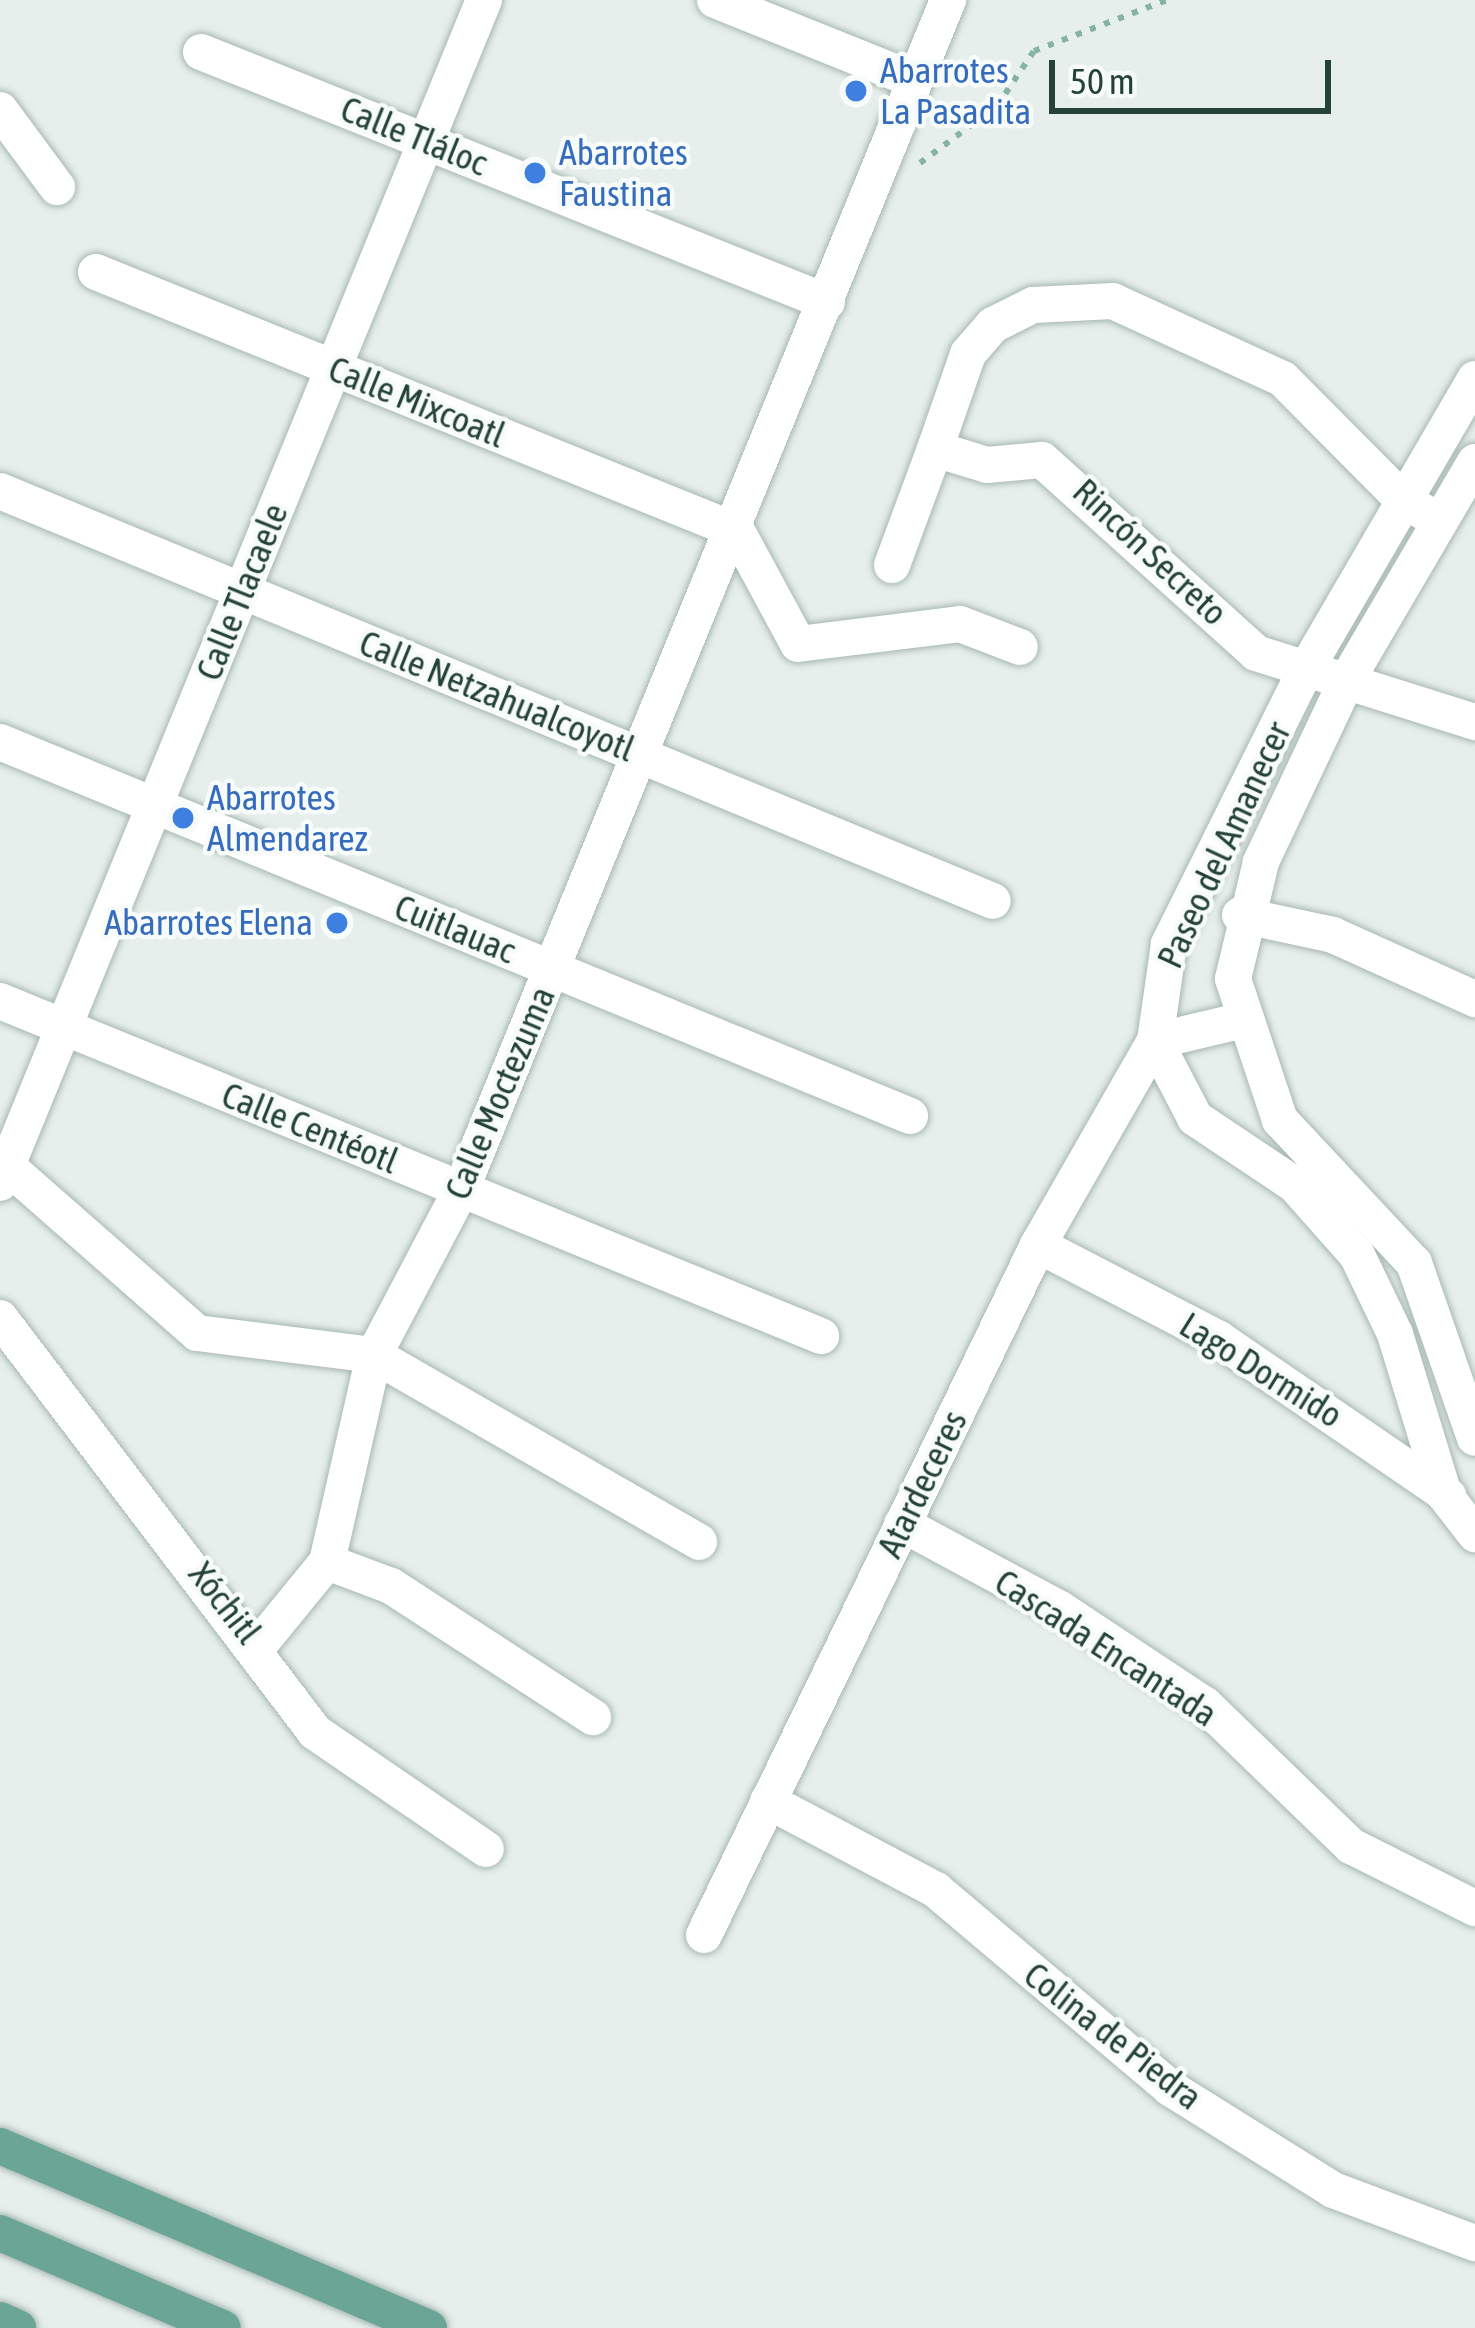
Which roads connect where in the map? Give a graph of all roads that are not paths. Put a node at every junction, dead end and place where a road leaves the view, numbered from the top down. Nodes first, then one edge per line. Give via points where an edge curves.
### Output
1 (484, 0) edge
2 (715, 0) edge
3 (948, 0) edge
4 (201, 52) dead end
5 (914, 80) junction
6 (0, 110) edge
7 (426, 141) junction
8 (57, 188) dead end
9 (96, 272) dead end
10 (827, 302) junction
11 (333, 368) junction
12 (1475, 379) edge
13 (935, 449) junction
14 (1475, 462) edge
15 (0, 491) edge
16 (1404, 501) junction
17 (1440, 521) junction
18 (737, 531) junction
19 (892, 566) dead end
20 (242, 591) junction
21 (1020, 647) dead end
22 (1304, 673) junction
23 (1345, 684) junction
24 (1475, 722) edge
25 (0, 742) edge
26 (641, 756) junction
27 (154, 805) junction
28 (993, 901) dead end
29 (1240, 915) junction
30 (553, 970) junction
31 (1475, 999) edge
32 (0, 1001) edge
33 (1239, 1021) junction
34 (64, 1028) junction
35 (1155, 1041) junction
36 (910, 1116) dead end
37 (3, 1175) edge
38 (461, 1190) junction
39 (1038, 1245) junction
40 (0, 1318) edge
41 (820, 1336) dead end
42 (374, 1355) junction
43 (1475, 1438) edge
44 (1460, 1502) edge
45 (902, 1524) junction
46 (1475, 1534) edge
47 (698, 1542) dead end
48 (327, 1562) junction
49 (259, 1645) junction
50 (593, 1717) dead end
51 (768, 1801) junction
52 (486, 1849) dead end
53 (1475, 1908) edge
54 (704, 1935) dead end
55 (0, 2146) edge
56 (0, 2233) edge
57 (1475, 2243) edge
58 (0, 2320) edge
59 (19, 2328) edge
60 (223, 2328) edge
61 (429, 2328) edge

1 - 7 street, Calle Tlacaele
2 - 5 street
3 - 5 street, Calle Moctezuma
4 - 7 street, Calle Tláloc
5 - 10 street, Calle Moctezuma
6 - 8 street
7 - 10 street, Calle Tláloc
7 - 11 street, Calle Tlacaele
9 - 11 street, Calle Mixcoatl
10 - 18 street, Calle Moctezuma
11 - 18 street, Calle Mixcoatl
11 - 20 street, Calle Tlacaele
12 - 16 street, Paseo del Amanecer
13 - 16 street via 968,354 993,326 1033,305 1113,301 1283,380
13 - 19 street
13 - 22 street, Rincón Secreto via 987,465 1042,460 1071,476 1256,653
14 - 17 street, Paseo del Amanecer
15 - 20 street, Calle Netzahualcoyotl
16 - 17 street
16 - 22 street, Paseo del Amanecer
17 - 23 street, Paseo del Amanecer
18 - 21 street via 798,644 960,624
18 - 26 street, Calle Moctezuma
20 - 26 street, Calle Netzahualcoyotl
20 - 27 street, Calle Tlacaele
22 - 23 street, Rincón Secreto
22 - 35 street, Paseo del Amanecer via 1169,944
23 - 24 street, Rincón Secreto
23 - 29 street, Paseo del Amanecer
25 - 27 street, Cuitlauac
26 - 28 street, Calle Netzahualcoyotl
26 - 30 street, Calle Moctezuma
27 - 30 street, Cuitlauac
27 - 34 street, Calle Tlacaele
29 - 31 street via 1333,935
29 - 33 street, Paseo del Amanecer
30 - 36 street, Cuitlauac
30 - 38 street, Calle Moctezuma
32 - 34 street, Calle Centéotl
33 - 35 street
33 - 43 street, Paseo del Amanecer via 1280,1120 1414,1263
34 - 37 street, Calle Tlacaele
34 - 38 street, Calle Centéotl
35 - 39 street, Atardeceres
35 - 44 street via 1196,1118 1294,1185 1357,1255
37 - 42 street via 197,1333
38 - 41 street, Calle Centéotl
38 - 42 street, Calle Moctezuma
39 - 44 street, Lago Dormido via 1219,1339
39 - 45 street, Atardeceres
40 - 49 street, Xóchitl
42 - 47 street
42 - 48 street, Calle Moctezuma
44 - 46 street
45 - 51 street, Atardeceres
45 - 53 street, Cascada Encantada via 1205,1706 1351,1846
48 - 49 street, Calle Moctezuma
48 - 50 street via 391,1586
49 - 52 street, Xóchitl via 315,1732
51 - 54 street, Atardeceres
51 - 57 street, Colina de Piedra via 936,1890 1170,2087 1315,2179
55 - 61 main road
56 - 60 main road
58 - 59 main road

